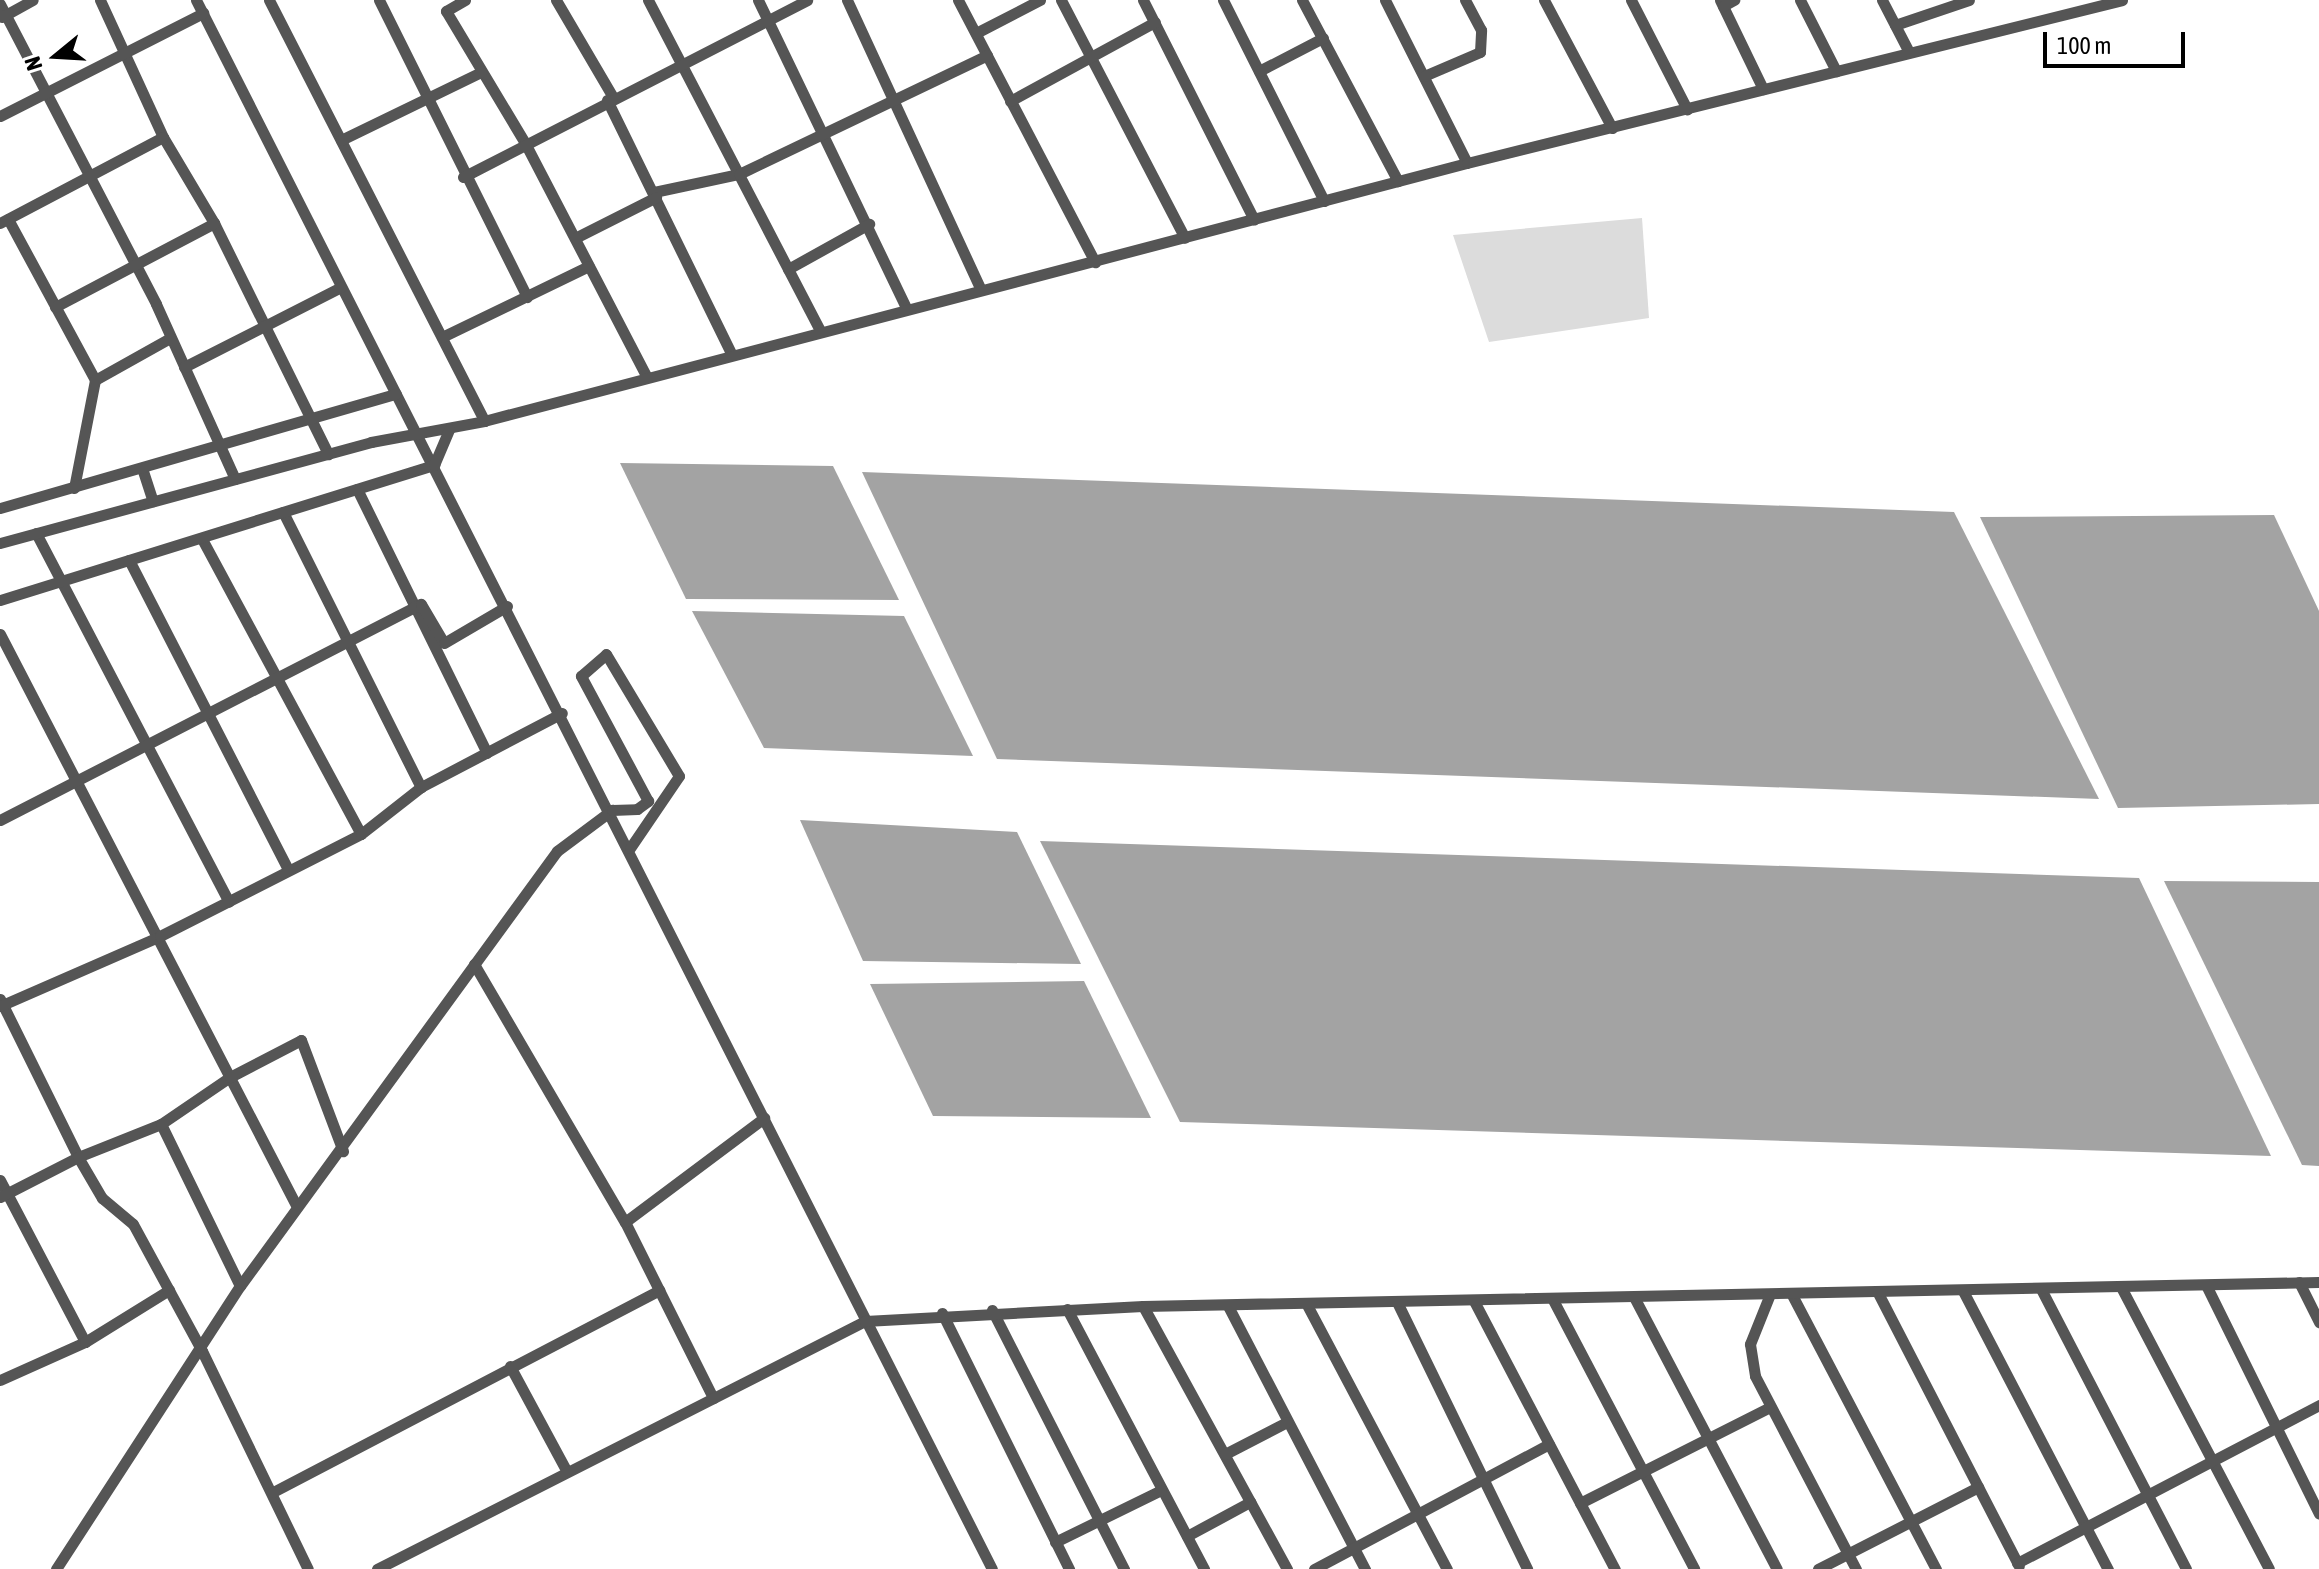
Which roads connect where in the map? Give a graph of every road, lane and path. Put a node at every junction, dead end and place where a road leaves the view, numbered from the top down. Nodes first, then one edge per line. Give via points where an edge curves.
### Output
1 (33, 0) edge
2 (100, 0) edge
3 (269, 0) edge
4 (379, 0) edge
5 (465, 0) edge
6 (556, 0) edge
7 (648, 0) edge
8 (758, 0) edge
9 (807, 0) edge
10 (847, 0) edge
11 (958, 0) edge
12 (1040, 0) edge
13 (1061, 0) edge
14 (1159, 0) edge
15 (1223, 0) edge
16 (1302, 0) edge
17 (1385, 0) edge
18 (1465, 0) edge
19 (1544, 0) edge
20 (1631, 0) edge
21 (1800, 0) edge
22 (1882, 0) edge
23 (2122, 0) edge
24 (1965, 1) edge
25 (1726, 2) edge
26 (1145, 3) edge
27 (200, 4) edge
28 (2, 12) edge
29 (768, 19) junction
30 (1155, 22) junction
31 (1895, 25) junction
32 (976, 33) junction
33 (1323, 38) junction
34 (1909, 52) junction
35 (987, 55) junction
36 (1092, 55) junction
37 (125, 56) junction
38 (681, 63) junction
39 (1259, 71) junction
40 (1836, 71) junction
41 (481, 72) junction
42 (1424, 76) junction
43 (1763, 89) junction
44 (47, 93) junction
45 (430, 96) junction
46 (610, 99) junction
47 (893, 101) junction
48 (1010, 101) junction
49 (1687, 109) junction
50 (0, 116) edge
51 (1612, 128) junction
52 (824, 133) junction
53 (163, 137) junction
54 (341, 140) junction
55 (525, 143) junction
56 (1467, 163) junction
57 (87, 174) junction
58 (739, 174) junction
59 (463, 177) junction
60 (1398, 181) junction
61 (655, 195) junction
62 (1324, 201) junction
63 (1254, 220) junction
64 (4, 221) edge
65 (214, 223) junction
66 (869, 224) junction
67 (575, 238) junction
68 (1185, 238) junction
69 (1095, 262) junction
70 (589, 266) junction
71 (137, 268) junction
72 (788, 269) junction
73 (341, 287) junction
74 (981, 290) junction
75 (527, 297) junction
76 (55, 307) junction
77 (907, 309) junction
78 (264, 325) junction
79 (821, 332) junction
80 (442, 337) junction
81 (170, 338) junction
82 (732, 355) junction
83 (184, 367) junction
84 (647, 377) junction
85 (95, 380) junction
86 (396, 394) junction
87 (311, 419) junction
88 (484, 421) junction
89 (449, 429) junction
90 (417, 431) junction
91 (220, 445) junction
92 (328, 454) junction
93 (434, 465) junction
94 (142, 468) junction
95 (235, 479) junction
96 (74, 488) junction
97 (357, 489) junction
98 (153, 501) junction
99 (0, 508) edge
100 (283, 512) junction
101 (36, 533) junction
102 (202, 539) junction
103 (0, 543) edge
104 (129, 560) junction
105 (63, 580) junction
106 (0, 600) edge
107 (507, 606) junction
108 (413, 609) junction
109 (0, 634) edge
110 (347, 642) junction
111 (277, 678) junction
112 (211, 712) junction
113 (562, 713) junction
114 (144, 746) junction
115 (487, 753) junction
116 (75, 782) junction
117 (421, 787) junction
118 (612, 810) junction
119 (0, 820) edge
120 (361, 834) junction
121 (630, 848) junction
122 (287, 868) junction
123 (229, 902) junction
124 (160, 936) junction
125 (474, 964) junction
126 (1, 1003) edge
127 (230, 1077) junction
128 (764, 1118) junction
129 (161, 1124) junction
130 (343, 1151) junction
131 (78, 1157) junction
132 (0, 1180) edge
133 (4, 1195) edge
134 (297, 1207) junction
135 (625, 1222) junction
136 (2299, 1282) junction
137 (2319, 1282) edge
138 (2206, 1285) junction
139 (240, 1286) junction
140 (2121, 1287) junction
141 (2041, 1289) junction
142 (169, 1290) junction
143 (659, 1290) junction
144 (1963, 1291) junction
145 (1791, 1293) junction
146 (1878, 1293) junction
147 (1770, 1294) junction
148 (1634, 1297) junction
149 (1552, 1298) junction
150 (1474, 1301) junction
151 (1397, 1302) junction
152 (1306, 1303) junction
153 (1143, 1306) junction
154 (1228, 1306) junction
155 (1067, 1309) junction
156 (992, 1310) junction
157 (942, 1313) junction
158 (865, 1321) junction
159 (2319, 1322) edge
160 (85, 1342) junction
161 (202, 1351) junction
162 (0, 1363) edge
163 (510, 1366) junction
164 (3, 1379) edge
165 (713, 1398) junction
166 (2319, 1405) edge
167 (1768, 1408) junction
168 (1287, 1422) junction
169 (2274, 1428) junction
170 (1710, 1438) junction
171 (1549, 1444) junction
172 (1225, 1454) junction
173 (2214, 1463) junction
174 (566, 1470) junction
175 (1643, 1471) junction
176 (1481, 1481) junction
177 (1978, 1487) junction
178 (1161, 1490) junction
179 (273, 1492) junction
180 (2150, 1495) junction
181 (1250, 1502) junction
182 (1580, 1503) junction
183 (2319, 1514) edge
184 (1419, 1515) junction
185 (1099, 1521) junction
186 (1910, 1522) junction
187 (2087, 1529) junction
188 (1187, 1536) junction
189 (1055, 1542) junction
190 (1354, 1549) junction
191 (1848, 1553) junction
192 (2019, 1566) edge
193 (56, 1569) edge
194 (308, 1569) edge
195 (377, 1569) edge
196 (992, 1569) edge
197 (1069, 1569) edge
198 (1124, 1569) edge
199 (1204, 1569) edge
200 (1287, 1569) edge
201 (1314, 1569) edge
202 (1365, 1569) edge
203 (1447, 1569) edge
204 (1527, 1569) edge
205 (1615, 1569) edge
206 (1694, 1569) edge
207 (1777, 1569) edge
208 (1818, 1569) edge
209 (1856, 1569) edge
210 (1936, 1569) edge
211 (2108, 1569) edge
212 (2186, 1569) edge
213 (2269, 1569) edge

1 - 28 street
2 - 37 street
3 - 54 street
4 - 45 street
5 - 41 street via 446,11
6 - 46 street
7 - 38 street
8 - 29 street
9 - 29 street
10 - 47 street
11 - 32 street
12 - 32 street
13 - 36 street
14 - 26 street
15 - 39 street
16 - 33 street
17 - 42 street
18 - 42 street via 1481,30 1480,52
19 - 51 street
20 - 49 street
21 - 40 street
22 - 31 street
23 - 34 street
24 - 31 street
25 - 43 street
26 - 30 street
27 - 37 street
27 - 73 street
28 - 44 street
29 - 38 street
29 - 52 street
30 - 36 street
30 - 63 street
31 - 34 street
32 - 35 street
33 - 39 street
33 - 60 street
34 - 40 street
35 - 47 street
35 - 48 street
36 - 48 street
36 - 68 street
37 - 44 street
37 - 53 street
38 - 46 street
38 - 58 street
39 - 62 street
40 - 43 street
41 - 45 street
41 - 55 street
42 - 56 street
43 - 49 street
44 - 50 street
44 - 57 street
45 - 54 street
45 - 59 street
46 - 55 street
46 - 61 street
47 - 52 street
47 - 74 street
48 - 69 street
49 - 51 street
51 - 56 street
52 - 58 street
52 - 66 street
53 - 57 street
53 - 65 street
54 - 80 street
55 - 59 street
55 - 67 street
56 - 60 street
57 - 64 street
57 - 71 street
58 - 61 street
58 - 72 street
59 - 75 street
60 - 62 street
61 - 67 street
61 - 82 street
62 - 63 street
63 - 68 street
64 - 76 street
65 - 71 street
65 - 78 street
66 - 72 street
66 - 77 street
67 - 70 street
68 - 69 street
69 - 74 street
70 - 75 street
70 - 84 street
71 - 76 street
71 - 81 street
72 - 79 street
73 - 78 street
73 - 86 street
74 - 77 street
75 - 80 street
76 - 85 street
77 - 79 street
78 - 83 street
78 - 87 street
79 - 82 street
80 - 88 street
81 - 83 street
81 - 85 street
82 - 84 street
83 - 91 street
84 - 88 street
85 - 96 street
86 - 87 street
86 - 90 street
87 - 91 street
87 - 92 street
88 - 89 street
89 - 90 street
89 - 93 street
90 - 92 street
90 - 93 street
91 - 94 street
91 - 95 street
92 - 95 street
93 - 97 street
93 - 107 street
94 - 96 street
94 - 98 street
95 - 98 street
96 - 99 street
97 - 100 street
97 - 108 street
98 - 101 street
100 - 102 street
100 - 110 street
101 - 103 street
101 - 105 street
102 - 104 street
102 - 111 street
104 - 105 street
104 - 112 street
105 - 106 street
105 - 114 street
107 - 108 street via 444,643 421,604
107 - 113 street
108 - 110 street
108 - 115 street
109 - 116 street
110 - 111 street
110 - 117 street
111 - 112 street
111 - 120 street
112 - 114 street
112 - 122 street
113 - 115 street
113 - 118 street
114 - 116 street
114 - 123 street
115 - 117 street
116 - 119 street
116 - 124 street
117 - 120 street
118 - 121 street
118 - 121 street via 637,809 650,794 581,676 606,654 679,776
118 - 125 street via 557,851
120 - 122 street
121 - 128 street
122 - 123 street
123 - 124 street
124 - 126 street
124 - 127 street
125 - 130 street
125 - 135 street
126 - 131 street
127 - 129 street
127 - 130 street via 301,1040
127 - 134 street
128 - 135 street
128 - 158 street
129 - 131 street
129 - 139 street
130 - 134 street
131 - 133 street
131 - 142 street via 102,1198 133,1224 147,1260
132 - 133 street
133 - 160 street
134 - 139 street
135 - 143 street
136 - 137 street
136 - 138 street
136 - 159 street
138 - 140 street
138 - 169 street
139 - 161 street
140 - 141 street
140 - 173 street
141 - 144 street
141 - 180 street
142 - 160 street
142 - 161 street
143 - 163 street
143 - 165 street
144 - 146 street
144 - 187 street
145 - 146 street
145 - 147 street
145 - 186 street
146 - 177 street
147 - 148 street
147 - 167 street via 1750,1360
148 - 149 street
148 - 170 street
149 - 150 street
149 - 175 street
150 - 151 street
150 - 171 street
151 - 152 street
151 - 176 street
152 - 154 street
152 - 184 street
153 - 154 street
153 - 155 street
153 - 172 street
154 - 168 street
155 - 156 street
155 - 178 street
156 - 157 street
156 - 185 street
157 - 158 street
157 - 189 street
158 - 165 street
158 - 196 street
160 - 164 street
161 - 179 street
161 - 193 street
162 - 164 street
163 - 174 street
163 - 179 street
165 - 174 street
166 - 169 street
167 - 170 street
167 - 191 street
168 - 172 street
168 - 190 street
169 - 173 street
169 - 183 street
170 - 175 street
170 - 207 street
171 - 176 street
171 - 182 street
172 - 181 street
173 - 180 street
173 - 213 street
174 - 195 street
175 - 182 street
175 - 206 street
176 - 184 street
176 - 204 street
177 - 186 street
177 - 192 street
178 - 185 street
178 - 188 street
179 - 194 street
180 - 187 street
180 - 212 street
181 - 188 street
181 - 200 street
182 - 205 street
184 - 190 street
184 - 203 street
185 - 189 street
185 - 198 street
186 - 191 street
186 - 210 street
187 - 192 street
187 - 211 street
188 - 199 street
189 - 197 street
190 - 201 street
190 - 202 street
191 - 208 street
191 - 209 street

